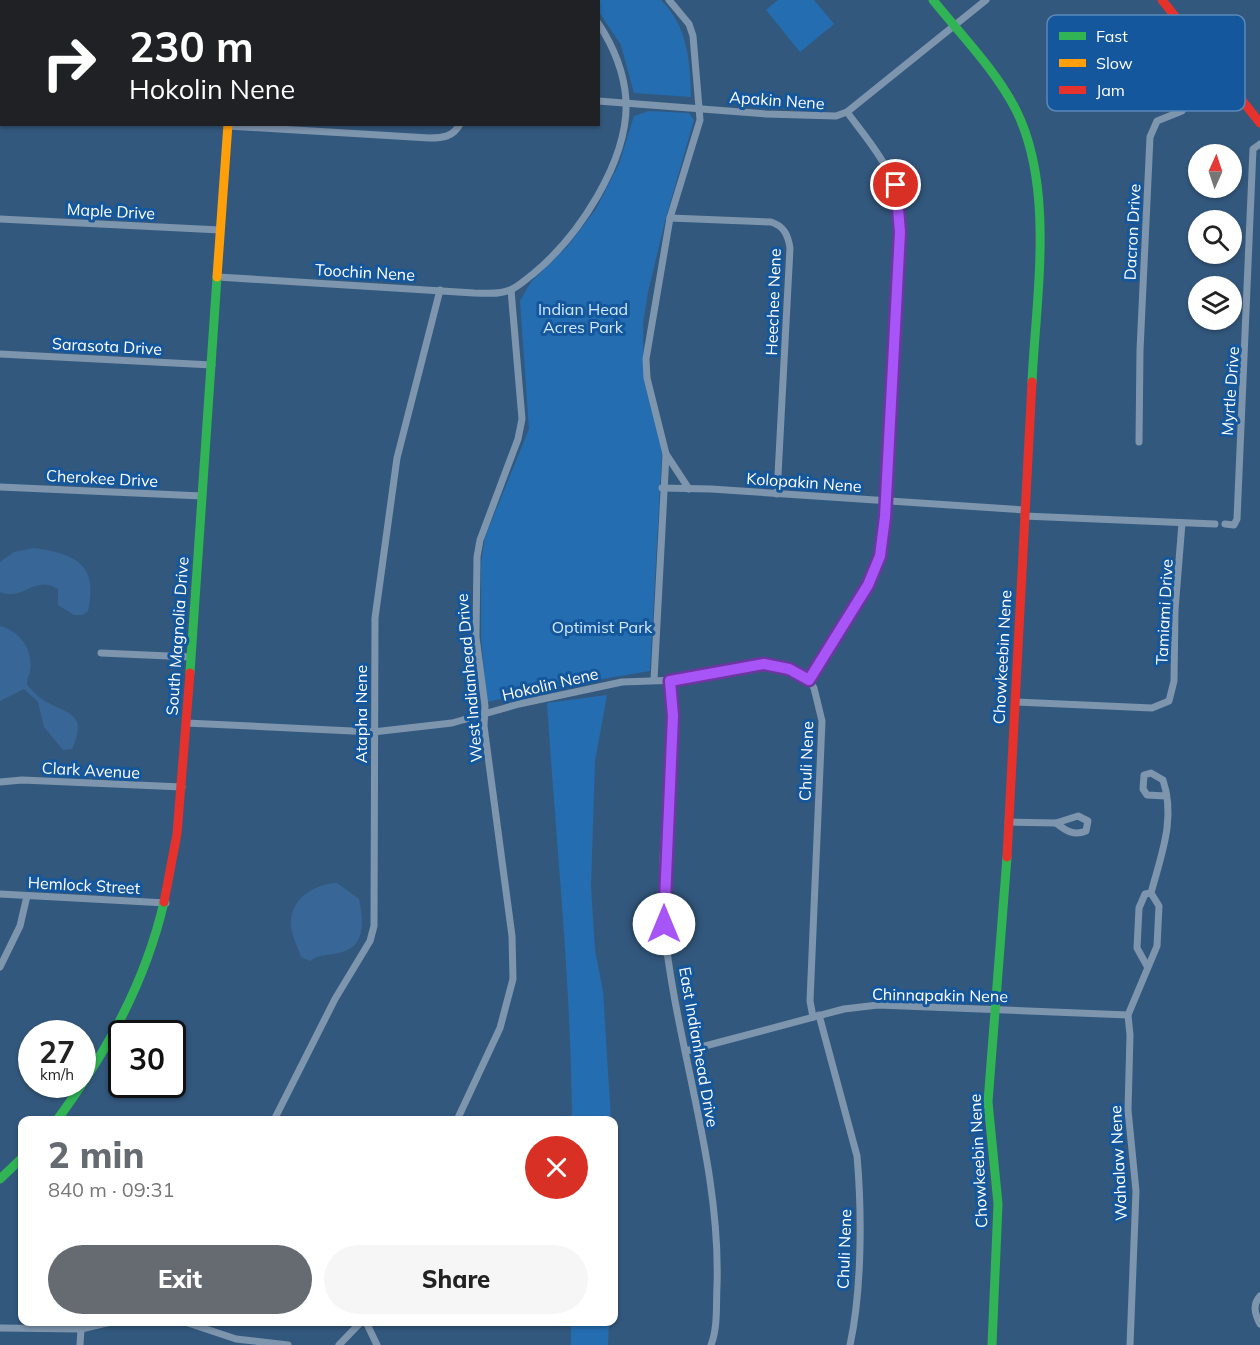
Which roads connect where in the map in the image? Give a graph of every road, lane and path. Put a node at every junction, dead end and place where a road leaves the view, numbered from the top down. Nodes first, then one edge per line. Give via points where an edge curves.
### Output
1 (669, 0) edge
2 (933, 0) edge
3 (986, 0) edge
4 (1162, 0) edge
5 (1174, 15) edge
6 (600, 26) edge
7 (953, 26) junction
8 (600, 101) edge
9 (626, 103) junction
10 (1245, 104) edge
11 (699, 108) junction
12 (1182, 111) edge
13 (847, 112) junction
14 (1260, 123) edge
15 (228, 126) edge
16 (243, 126) edge
17 (459, 126) edge
18 (1260, 144) edge
19 (670, 218) junction
20 (0, 219) edge
21 (220, 230) junction
22 (218, 277) junction
23 (440, 290) junction
24 (510, 290) junction
25 (0, 354) edge
26 (212, 365) junction
27 (1139, 442) dead end
28 (666, 454) junction
29 (0, 487) edge
30 (662, 488) junction
31 (689, 489) junction
32 (777, 494) junction
33 (202, 496) junction
34 (886, 501) junction
35 (1024, 513) junction
36 (1182, 524) junction
37 (1215, 524) dead end
38 (1225, 525) dead end
39 (101, 654) dead end
40 (191, 657) junction
41 (654, 680) junction
42 (809, 680) junction
43 (670, 681) junction
44 (1015, 702) junction
45 (484, 714) junction
46 (186, 723) junction
47 (373, 732) junction
48 (0, 782) edge
49 (182, 787) junction
50 (1166, 796) dead end
51 (1008, 822) junction
52 (1056, 823) dead end
53 (1151, 892) junction
54 (0, 894) edge
55 (27, 896) junction
56 (166, 903) junction
57 (1147, 966) junction
58 (0, 967) edge
59 (996, 1010) junction
60 (1128, 1015) junction
61 (816, 1016) junction
62 (686, 1051) junction
63 (60, 1116) edge
64 (276, 1116) edge
65 (459, 1116) edge
66 (18, 1162) edge
67 (0, 1179) edge
68 (1260, 1296) edge
69 (1260, 1324) edge
70 (94, 1326) edge
71 (197, 1326) edge
72 (357, 1326) edge
73 (368, 1326) edge
74 (0, 1328) edge
75 (81, 1329) junction
76 (80, 1345) edge
77 (288, 1345) edge
78 (339, 1345) edge
79 (377, 1345) edge
80 (711, 1345) edge
81 (850, 1345) edge
82 (992, 1345) edge
83 (1130, 1345) edge

1 - 11 street via 689,24 693,36
2 - 7 street, Chowkeebin Nene
3 - 7 street, Apakin Nene
4 - 5 street
6 - 9 street via 621,67
7 - 13 street, Apakin Nene
7 - 35 street, Chowkeebin Nene via 1012,104 1023,127 1036,175 1040,221
8 - 9 street, Apakin Nene
9 - 11 street, Apakin Nene
9 - 24 street via 607,179 552,258
10 - 14 street
11 - 13 street, Apakin Nene via 822,118
11 - 19 street via 700,120
12 - 27 street, Dacron Drive via 1158,121 1150,137
13 - 34 street via 891,173 900,204
15 - 21 street, South Magnolia Drive
16 - 17 street via 429,138 448,136
18 - 38 street, Myrtle Drive via 1253,149 1237,519 1234,525
19 - 28 street via 646,359
19 - 32 street, Heechee Nene via 760,220 778,224 788,237
20 - 21 street, Maple Drive
21 - 22 street, South Magnolia Drive
22 - 23 street, Toochin Nene
22 - 26 street, South Magnolia Drive
23 - 24 street, Toochin Nene
23 - 47 street, Atapha Nene via 393,477 375,618
24 - 45 street, West Indianhead Drive via 522,419 477,557 476,637
25 - 26 street, Sarasota Drive
26 - 33 street, South Magnolia Drive
28 - 30 street
28 - 31 street
29 - 33 street, Cherokee Drive
30 - 31 street, Kolopakin Nene
30 - 41 street
31 - 32 street, Kolopakin Nene
32 - 34 street, Kolopakin Nene
33 - 40 street, South Magnolia Drive
34 - 35 street, Kolopakin Nene
34 - 42 street via 883,539 875,570
35 - 36 street, Kolopakin Nene
35 - 44 street, Chowkeebin Nene
36 - 37 street, Kolopakin Nene
36 - 44 street, Tamiami Drive via 1174,681 1169,701 1152,708
39 - 40 street
40 - 46 street, South Magnolia Drive
41 - 43 street, Hokolin Nene
41 - 45 street, Hokolin Nene via 622,682
42 - 43 street, Hokolin Nene via 789,669 764,664
42 - 61 street, Chuli Nene via 822,721 810,1001
43 - 62 street, East Indianhead Drive via 673,716 664,924
44 - 51 street, Chowkeebin Nene
45 - 47 street, Hokolin Nene via 452,723
45 - 65 street, West Indianhead Drive via 512,936 513,979 500,1028
46 - 47 street, Hokolin Nene
46 - 49 street, South Magnolia Drive
47 - 64 street, Atapha Nene via 374,926 370,941 335,999
48 - 49 street, Clark Avenue
49 - 56 street, South Magnolia Drive via 176,853
50 - 53 street via 1168,827
51 - 52 street
51 - 59 street, Chowkeebin Nene
53 - 57 street via 1159,906 1159,930 1157,946
53 - 57 street via 1145,894 1139,908 1137,948
54 - 55 street, Hemlock Street
55 - 56 street, Hemlock Street
55 - 58 street via 20,926
56 - 63 street, South Magnolia Drive via 148,962 117,1031
57 - 60 street
59 - 60 street, Chinnapakin Nene
59 - 61 street, Chinnapakin Nene via 878,1005
59 - 82 street, Chowkeebin Nene via 988,1102 998,1204
60 - 83 street, Wahalaw Nene via 1128,1110 1136,1191
61 - 62 street, Chinnapakin Nene
61 - 81 street, Chuli Nene via 854,1145 859,1179 856,1306
62 - 80 street, East Indianhead Drive via 718,1250 716,1323
66 - 67 street
68 - 69 street via 1254,1311
70 - 75 street
71 - 77 street via 236,1339
72 - 78 street
73 - 79 street
74 - 75 street
75 - 76 street

